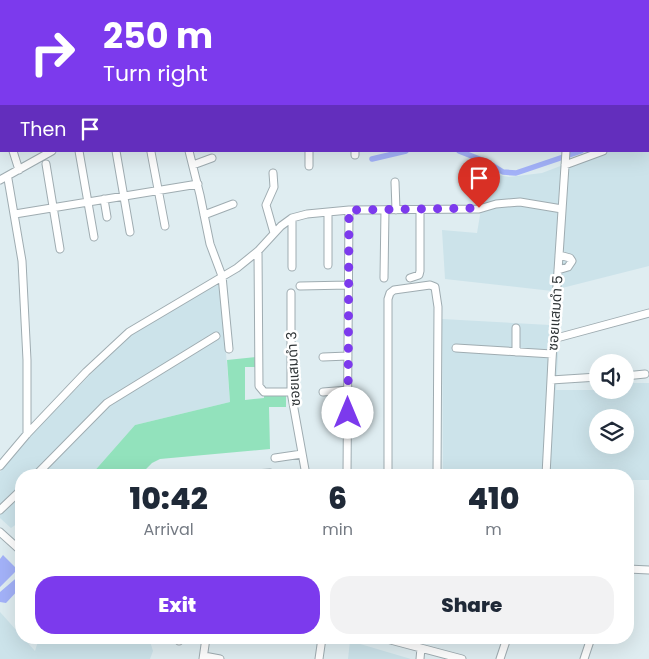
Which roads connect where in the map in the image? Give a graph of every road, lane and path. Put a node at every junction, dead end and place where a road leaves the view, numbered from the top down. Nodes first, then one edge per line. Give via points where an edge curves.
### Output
1 (13, 152) edge
2 (50, 152) edge
3 (79, 152) edge
4 (116, 152) edge
5 (151, 152) edge
6 (189, 152) edge
7 (309, 152) edge
8 (566, 152) edge
9 (599, 152) edge
10 (212, 158) dead end
11 (46, 164) dead end
12 (193, 165) junction
13 (565, 165) junction
14 (309, 166) dead end
15 (19, 170) junction
16 (273, 173) dead end
17 (4, 180) edge
18 (396, 182) dead end
19 (198, 184) junction
20 (158, 190) junction
21 (124, 196) junction
22 (104, 199) junction
23 (88, 202) junction
24 (233, 204) dead end
25 (53, 207) junction
26 (562, 209) junction
27 (349, 210) junction
28 (385, 210) junction
29 (396, 210) junction
30 (420, 210) junction
31 (328, 212) junction
32 (15, 214) junction
33 (204, 214) junction
34 (107, 217) dead end
35 (292, 218) junction
36 (165, 226) dead end
37 (130, 232) dead end
38 (274, 233) junction
39 (94, 237) dead end
40 (60, 249) dead end
41 (258, 251) junction
42 (559, 255) junction
43 (328, 264) dead end
44 (292, 267) dead end
45 (558, 270) junction
46 (222, 276) junction
47 (384, 278) dead end
48 (410, 278) dead end
49 (349, 285) junction
50 (300, 286) dead end
51 (291, 293) dead end
52 (649, 313) edge
53 (516, 328) dead end
54 (216, 336) dead end
55 (553, 339) junction
56 (456, 348) dead end
57 (229, 349) dead end
58 (516, 352) junction
59 (552, 354) junction
60 (348, 356) junction
61 (323, 357) dead end
62 (645, 374) dead end
63 (634, 375) edge
64 (589, 378) edge
65 (551, 380) junction
66 (348, 390) junction
67 (291, 392) junction
68 (323, 392) dead end
69 (27, 434) junction
70 (302, 454) junction
71 (275, 458) dead end
72 (0, 466) edge
73 (42, 469) edge
74 (305, 469) edge
75 (347, 469) edge
76 (388, 469) edge
77 (437, 469) edge
78 (546, 469) edge
79 (15, 496) edge
80 (0, 510) edge
81 (0, 532) edge
82 (15, 546) edge
83 (634, 569) edge
84 (649, 570) edge
85 (205, 644) edge
86 (321, 644) edge
87 (406, 644) edge
88 (505, 644) edge
89 (589, 644) edge
90 (421, 648) junction
91 (204, 658) edge
92 (220, 659) edge
93 (319, 659) edge
94 (420, 659) edge
95 (462, 659) edge
96 (500, 659) edge
97 (584, 659) edge

1 - 15 street
2 - 15 street
3 - 23 street
4 - 21 street
5 - 20 street
6 - 12 street
7 - 14 street
8 - 13 street, ซอยแสมดำ 5
9 - 13 street
10 - 12 street
11 - 25 street
12 - 19 street
13 - 26 street, ซอยแสมดำ 5
15 - 17 street
16 - 38 street via 274,188 266,205
17 - 32 street
18 - 29 street
19 - 20 street
19 - 33 street
20 - 21 street
20 - 36 street
21 - 22 street
21 - 37 street
22 - 23 street
22 - 34 street
23 - 25 street
23 - 39 street
24 - 33 street
25 - 32 street
25 - 40 street
26 - 30 street via 520,202 479,208
26 - 42 street, ซอยแสมดำ 5
27 - 28 street
27 - 31 street
27 - 49 street
28 - 29 street
28 - 47 street
29 - 30 street
30 - 48 street via 420,271 419,275
31 - 35 street
31 - 43 street
32 - 69 street via 22,260
33 - 46 street via 210,244
35 - 38 street
35 - 44 street
38 - 41 street
41 - 46 street
41 - 67 street via 259,386 264,392
42 - 45 street, ซอยแสมดำ 5
42 - 45 street via 572,261 570,266
45 - 55 street, ซอยแสมดำ 5
46 - 57 street
46 - 69 street via 128,332
49 - 50 street
49 - 60 street
51 - 67 street, ซอยแสมดำ 3
52 - 55 street
53 - 58 street
54 - 73 street via 107,403
55 - 59 street, ซอยแสมดำ 5
56 - 58 street
58 - 59 street
59 - 65 street, ซอยแสมดำ 5
60 - 61 street
60 - 66 street
62 - 63 street
64 - 65 street
65 - 78 street, ซอยแสมดำ 5
66 - 68 street
66 - 75 street
67 - 70 street, ซอยแสมดำ 3
69 - 72 street
70 - 71 street
70 - 74 street, ซอยแสมดำ 3
76 - 77 street via 388,299 394,290 430,285 437,292 438,307
79 - 80 street
81 - 82 street
83 - 84 street
85 - 91 street
86 - 93 street
87 - 90 street
88 - 96 street
89 - 97 street
90 - 94 street
90 - 95 street
91 - 92 street

